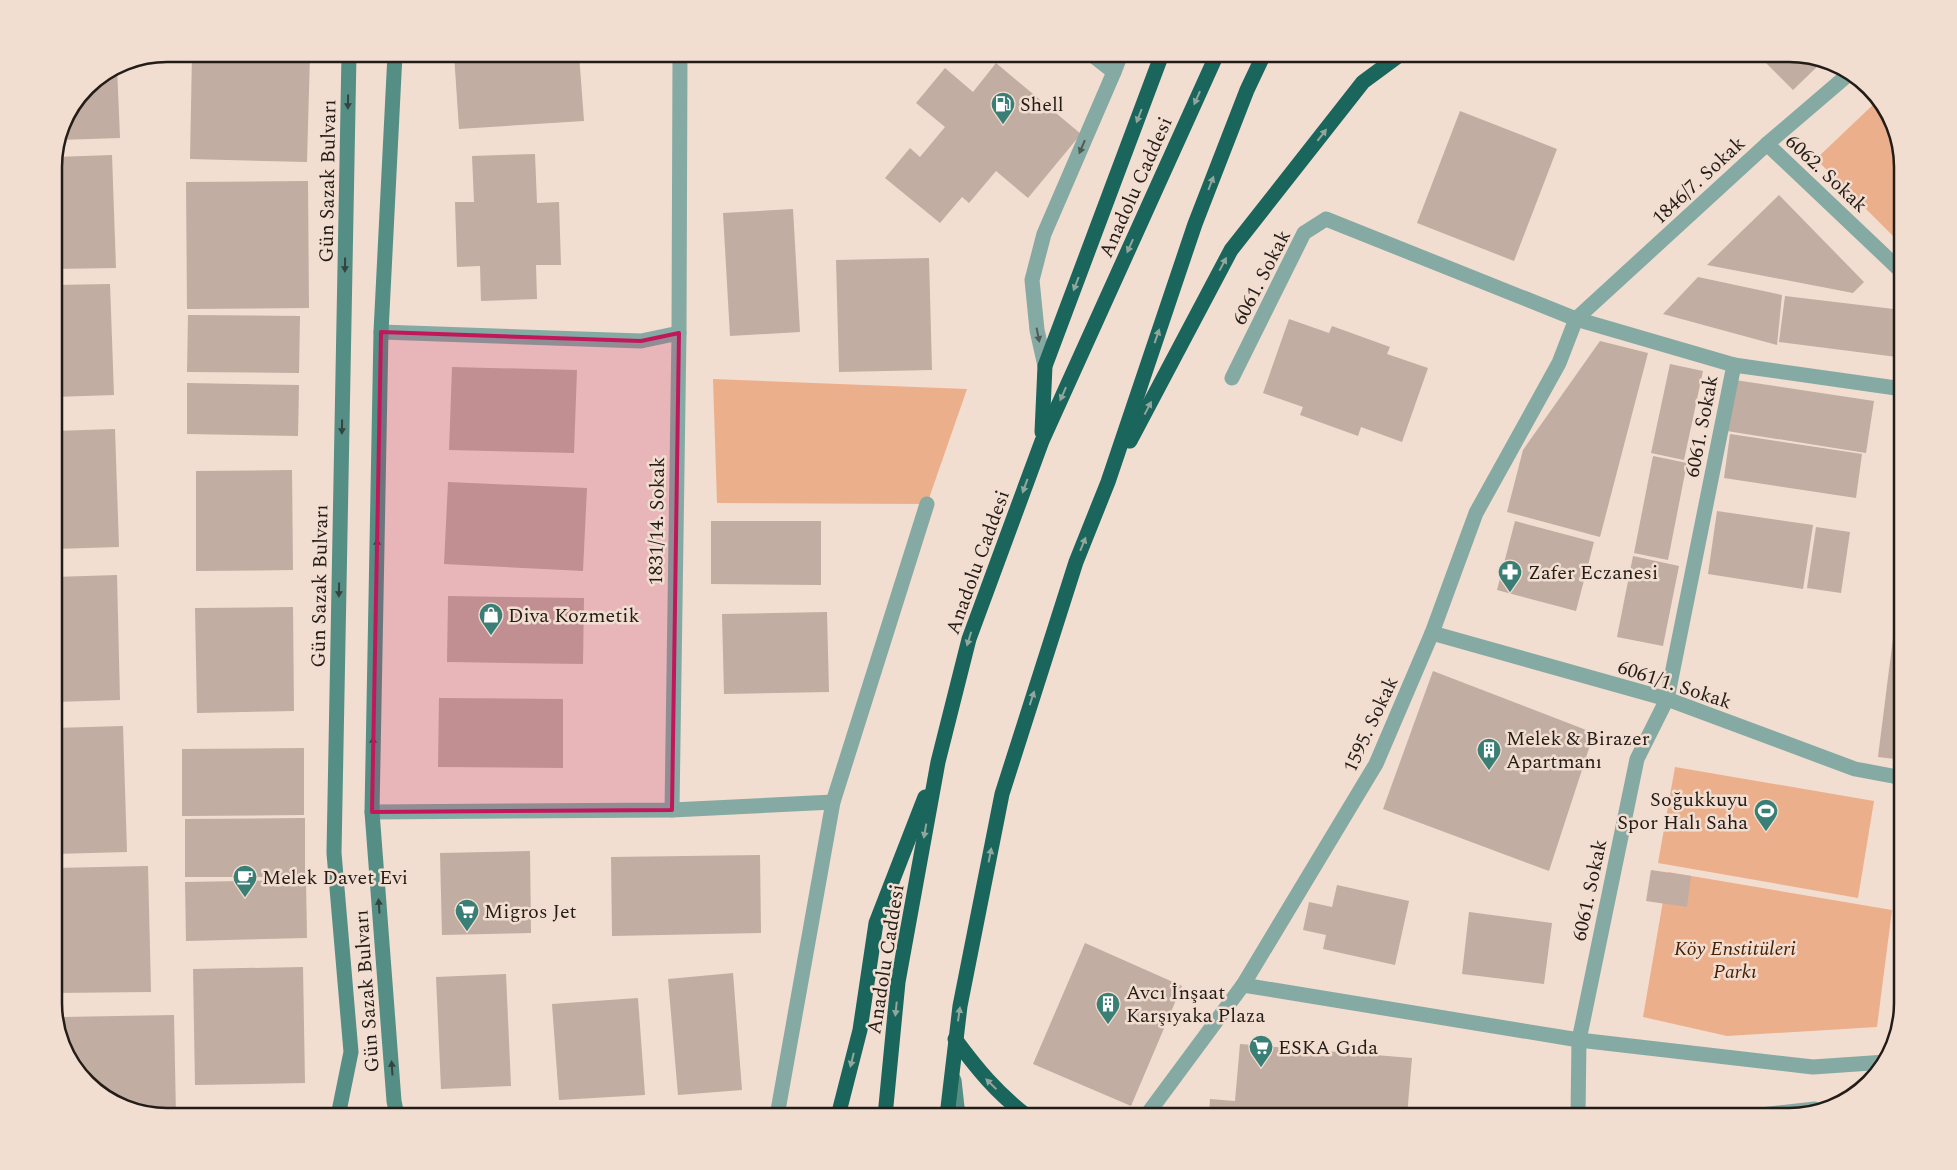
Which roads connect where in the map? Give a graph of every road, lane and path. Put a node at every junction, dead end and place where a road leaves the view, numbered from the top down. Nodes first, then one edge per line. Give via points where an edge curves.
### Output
1 (349, 63) edge
2 (395, 63) edge
3 (680, 63) edge
4 (1102, 63) edge
5 (1117, 63) edge
6 (1159, 63) edge
7 (1213, 63) edge
8 (1260, 63) edge
9 (1388, 63) edge
10 (1114, 72) junction
11 (1843, 78) edge
12 (1766, 144) junction
13 (1894, 265) edge
14 (1576, 319) junction
15 (380, 332) junction
16 (679, 333) junction
17 (1734, 364) junction
18 (1045, 366) junction
19 (1232, 378) dead end
20 (1894, 388) edge
21 (1042, 440) junction
22 (1108, 482) junction
23 (927, 504) dead end
24 (1432, 633) junction
25 (1667, 699) junction
26 (938, 762) junction
27 (1894, 776) edge
28 (833, 802) junction
29 (672, 810) junction
30 (372, 812) junction
31 (1243, 985) junction
32 (955, 1039) junction
33 (1579, 1040) junction
34 (952, 1062) junction
35 (1875, 1063) edge
36 (340, 1108) edge
37 (395, 1108) edge
38 (778, 1108) edge
39 (840, 1108) edge
40 (886, 1108) edge
41 (947, 1108) edge
42 (957, 1108) edge
43 (1016, 1108) edge
44 (1152, 1108) edge
45 (1578, 1108) edge

1 -> 36 main road, Gün Sazak Bulvarı via 334,853 351,1052
2 - 15 main road, Gün Sazak Bulvarı
3 - 16 street, 1831/14. Sokak
4 - 10 street
5 - 10 street
6 -> 18 highway
7 -> 21 highway, Anadolu Caddesi
22 -> 8 highway via 1195,224
22 -> 9 highway via 1231,250 1363,82
10 -> 18 street via 1044,234 1032,280 1037,330
11 - 12 street, 1846/7. Sokak
12 - 13 street, 6062. Sokak
12 - 14 street, 1846/7. Sokak
14 - 17 street, 6061. Sokak
14 - 19 street, 6061. Sokak via 1326,218 1304,233
14 - 24 street, 1595. Sokak via 1559,363 1476,513
15 - 16 street via 641,340
30 -> 15 main road, Gün Sazak Bulvarı
16 - 29 street, 1831/14. Sokak
17 - 20 street
17 - 25 street, 6061. Sokak
18 - 21 highway
21 -> 26 highway, Anadolu Caddesi via 969,639
32 -> 22 highway via 1002,794 1076,562
23 - 28 street
24 - 25 street, 6061/1. Sokak
24 - 31 street, 1595. Sokak via 1376,764
25 - 27 street, 6061/1. Sokak via 1855,769
25 - 33 street, 6061. Sokak via 1637,759
26 -> 39 highway via 876,923 860,1030
26 -> 40 highway, Anadolu Caddesi via 898,982
28 - 29 street
28 - 38 street
29 - 30 street
37 -> 30 main road, Gün Sazak Bulvarı
31 - 33 street
31 - 44 street, 1595. Sokak
32 - 34 highway
43 -> 32 highway via 979,1072
33 - 35 street via 1813,1067
33 - 45 street, 6061. Sokak
34 - 41 highway
34 - 42 main road

